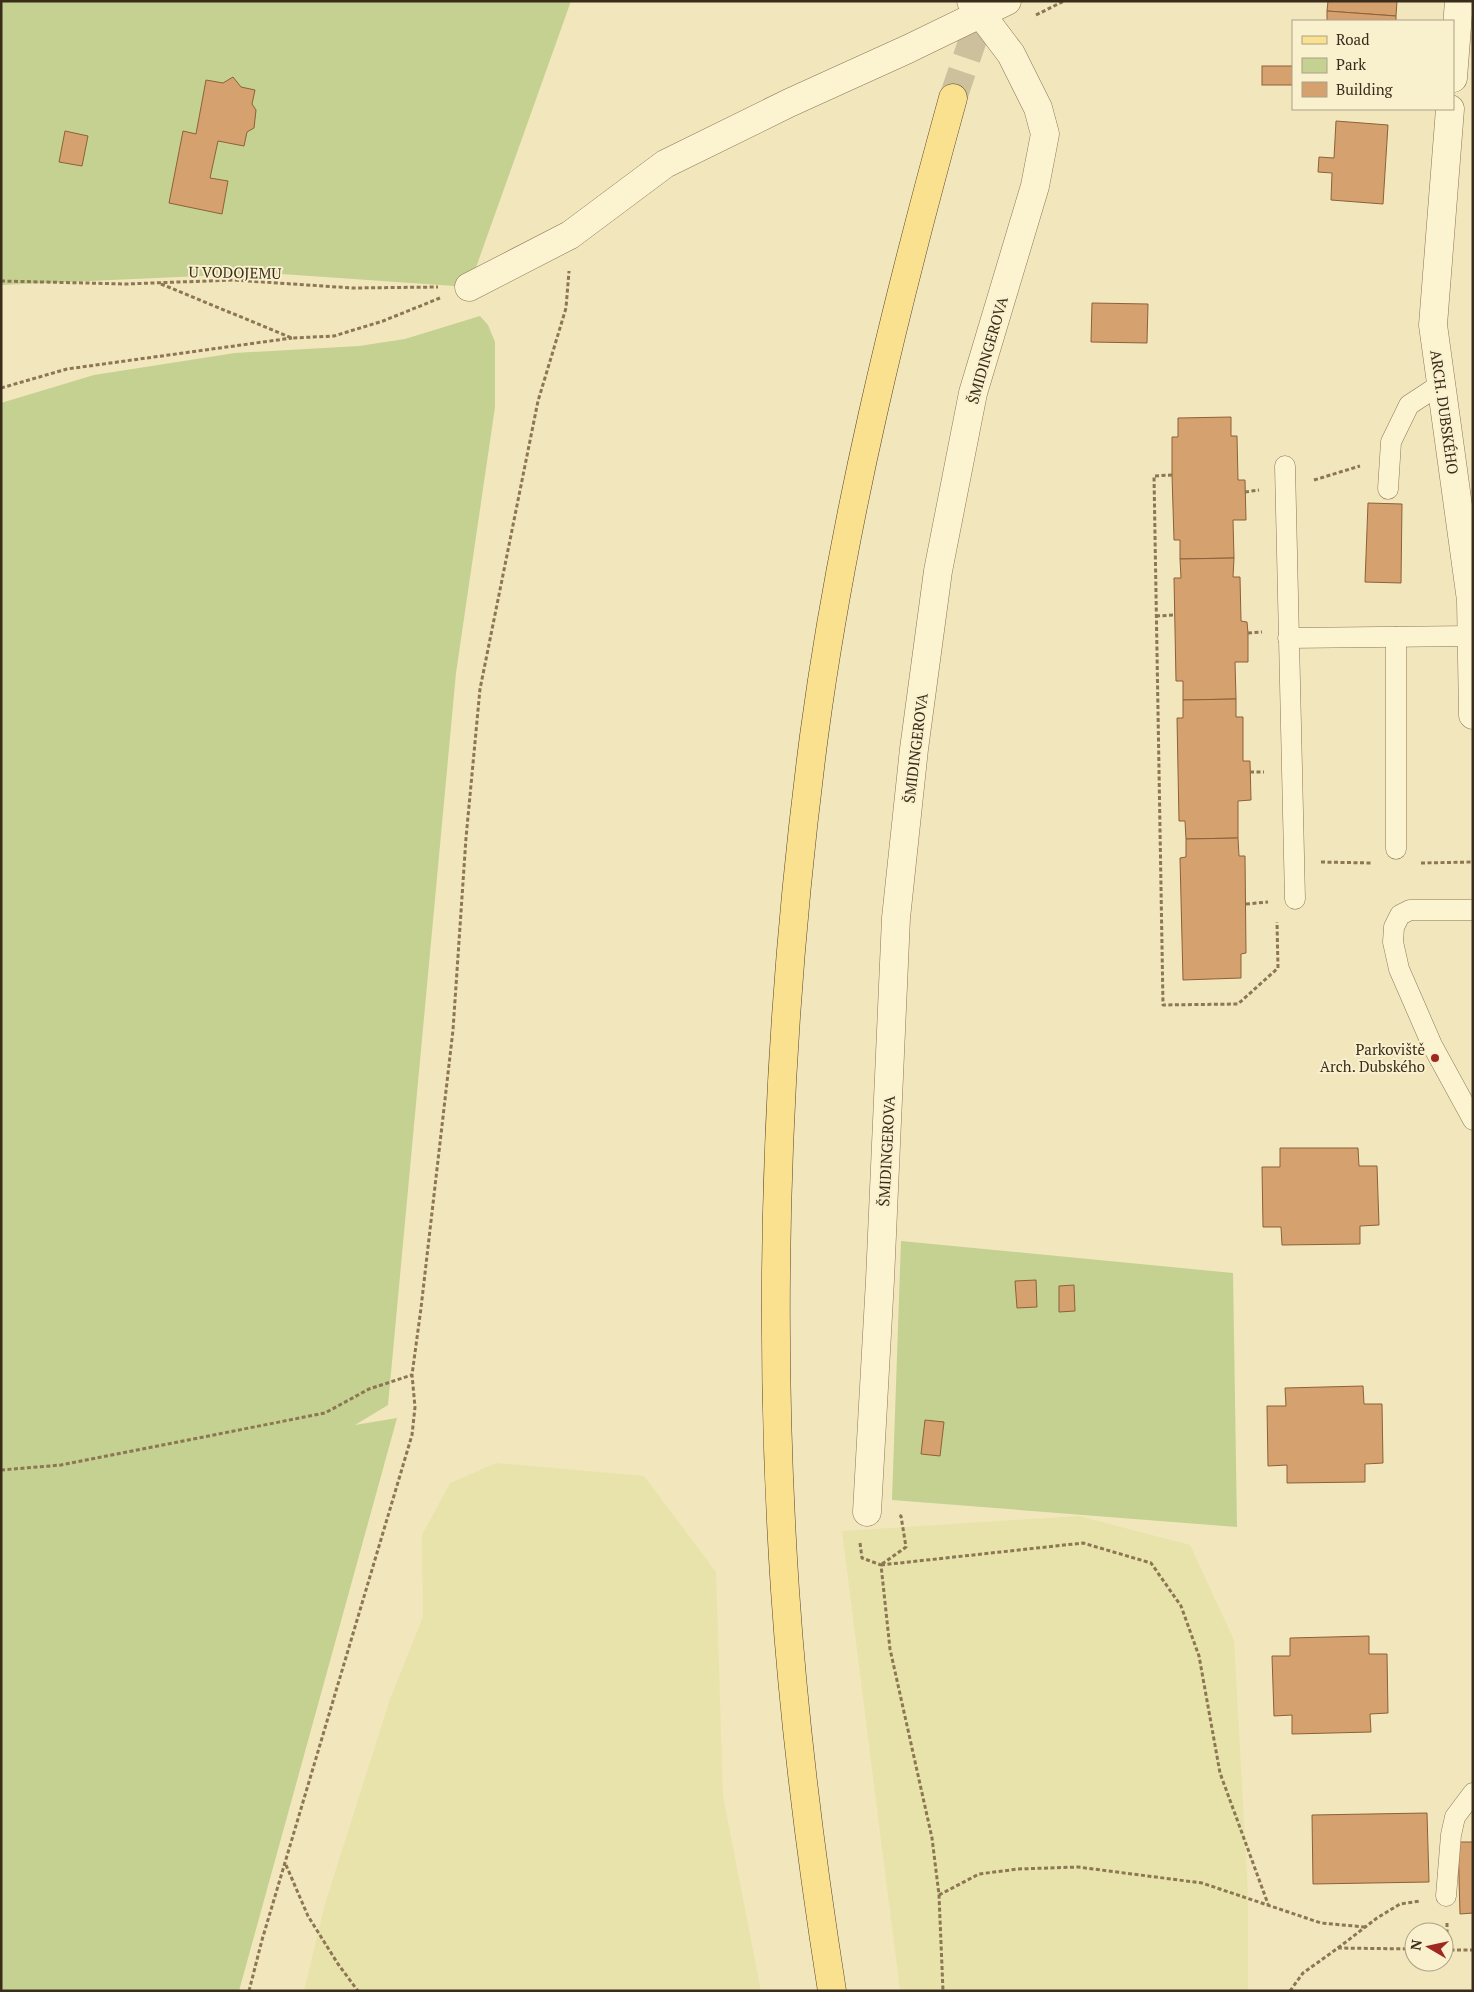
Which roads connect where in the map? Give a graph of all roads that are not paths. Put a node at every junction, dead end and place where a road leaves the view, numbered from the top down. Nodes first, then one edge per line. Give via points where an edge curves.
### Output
1 (1007, 1) edge
2 (1459, 1) edge
3 (975, 8) edge
4 (1454, 65) edge
5 (953, 98) tunnel mouth
6 (1450, 110) edge
7 (468, 287) road end
8 (1441, 384) junction
9 (1285, 466) dead end
10 (1388, 489) dead end
11 (1471, 636) junction
12 (1396, 637) junction
13 (1288, 638) junction
14 (1473, 715) edge
15 (1396, 849) dead end
16 (1286, 900) road end
17 (1473, 910) edge
18 (1473, 1120) edge
19 (867, 1512) road end
20 (1473, 1793) edge
21 (1446, 1896) road end
22 (832, 1991) edge

1 - 3 street
2 - 4 street
3 - 7 street via 908,49 789,102 666,164 564,238
3 - 19 street, ŠMIDINGEROVA via 1011,54 1038,108 1045,134 1035,186 973,392 938,571 914,749 896,918
5 - 22 main road via 890,334 863,453 837,593 798,875 786,1017 778,1179 778,1445 785,1590 797,1734 814,1878
6 - 8 street, ARCH. DUBSKÉHO via 1432,325
8 - 10 lane via 1409,405 1391,442
8 - 11 street, ARCH. DUBSKÉHO via 1471,600
9 - 13 lane
11 - 12 lane
11 - 14 street, ARCH. DUBSKÉHO
12 - 13 lane
12 - 15 lane
13 - 16 lane
17 - 18 lane via 1410,910 1400,914 1394,927 1393,942 1399,969 1432,1046
20 - 21 lane via 1455,1817

